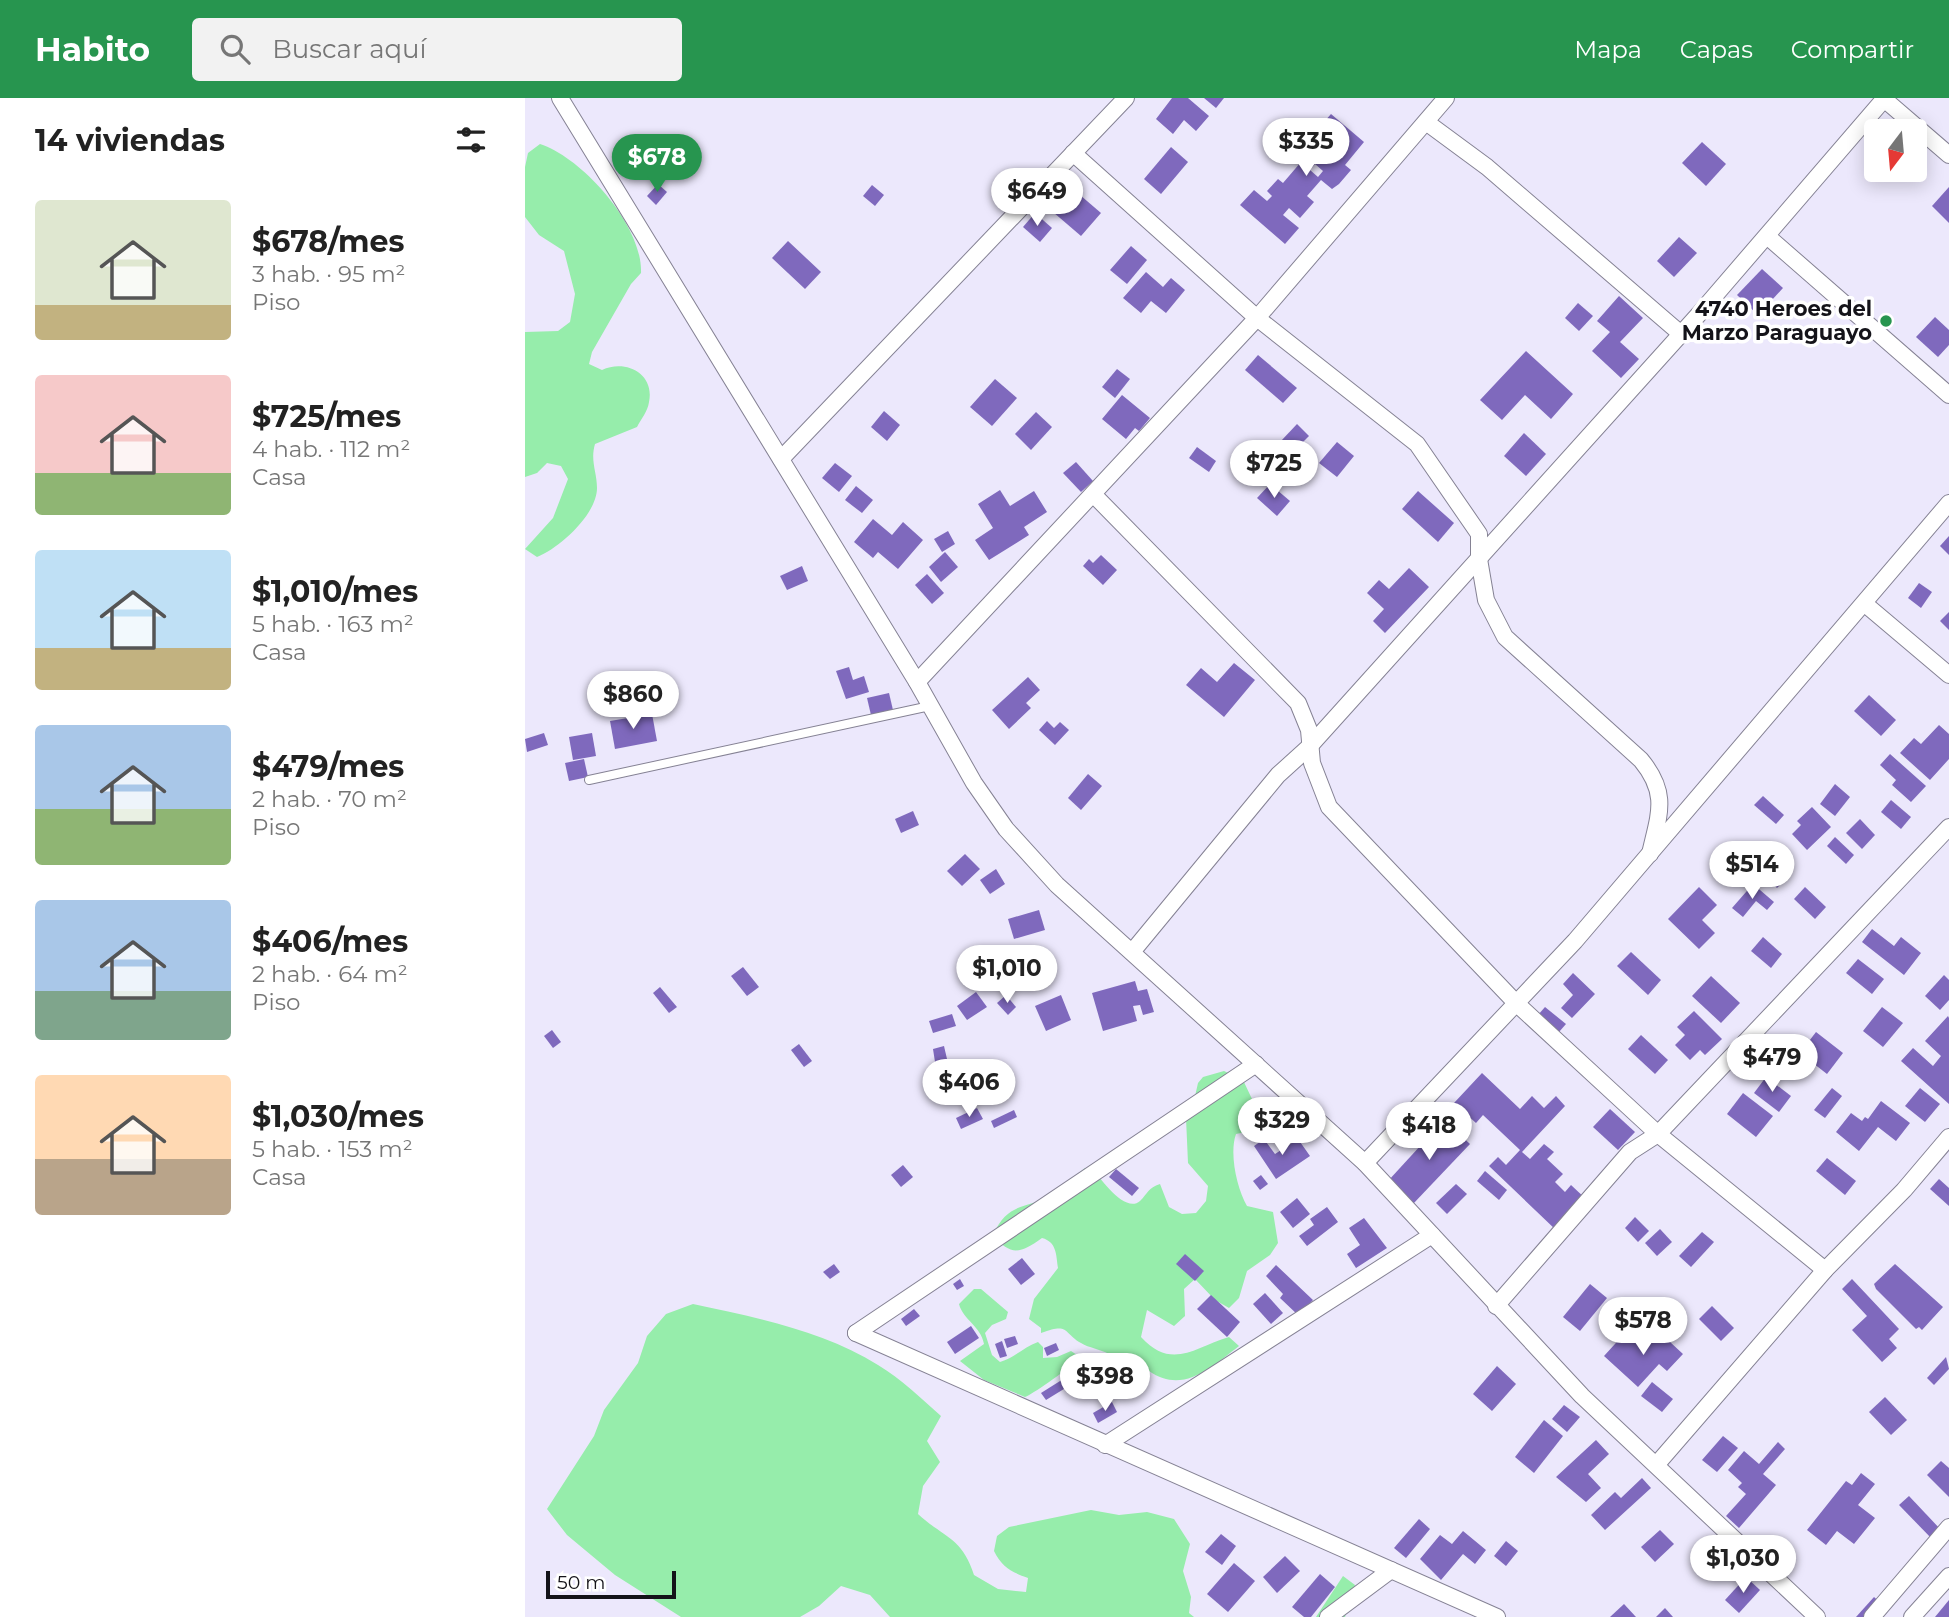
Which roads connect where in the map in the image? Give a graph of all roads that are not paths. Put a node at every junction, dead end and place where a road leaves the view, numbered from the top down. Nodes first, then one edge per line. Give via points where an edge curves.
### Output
1 (561, 98) edge
2 (1126, 98) edge
3 (1447, 98) edge
4 (1884, 99) edge
5 (1426, 122) junction
6 (1073, 153) junction
7 (1949, 155) edge
8 (1767, 236) junction
9 (1257, 318) junction
10 (1681, 334) junction
11 (1949, 395) edge
12 (781, 459) junction
13 (1093, 494) junction
14 (1949, 503) edge
15 (1479, 559) junction
16 (1865, 604) junction
17 (1949, 675) edge
18 (917, 682) junction
19 (930, 706) junction
20 (1309, 747) junction
21 (589, 780) dead end
22 (1949, 827) edge
23 (1650, 854) junction
24 (1132, 951) junction
25 (1517, 1004) junction
26 (1256, 1064) junction
27 (1658, 1134) junction
28 (1949, 1137) edge
29 (1366, 1163) junction
30 (1431, 1235) junction
31 (1825, 1270) junction
32 (1496, 1306) junction
33 (1105, 1445) junction
34 (1657, 1464) junction
35 (1949, 1527) edge
36 (1391, 1570) junction
37 (1949, 1576) edge
38 (1328, 1617) edge
39 (1497, 1617) edge
40 (1817, 1617) edge
41 (1872, 1617) edge
42 (1912, 1617) edge

1 - 12 street
2 - 6 street
3 - 5 street
4 - 7 street
4 - 8 street
5 - 9 street
5 - 10 street via 1487,167
6 - 9 street
6 - 12 street
8 - 10 street
8 - 11 street
9 - 13 street
9 - 15 street via 1417,444 1479,534
10 - 15 street
12 - 18 street
13 - 18 street
13 - 20 street via 1279,681 1298,704 1309,730
14 - 16 street
15 - 20 street
15 - 23 street via 1486,600 1505,637 1656,778 1661,802
16 - 17 street
16 - 23 street
18 - 19 street
19 - 21 lane
19 - 24 street via 1006,829 1057,885
20 - 24 street via 1278,775
20 - 25 street via 1329,807
22 - 27 street
23 - 25 street
24 - 26 street
25 - 27 street
25 - 29 street
26 - 29 street
26 - 33 street via 856,1333
27 - 31 street
27 - 32 street via 1630,1152
28 - 31 street
29 - 30 street
30 - 32 street
30 - 33 street
31 - 34 street
32 - 34 street via 1582,1396
33 - 36 street
34 - 40 street
35 - 41 street
36 - 38 street
36 - 39 street
37 - 42 street

